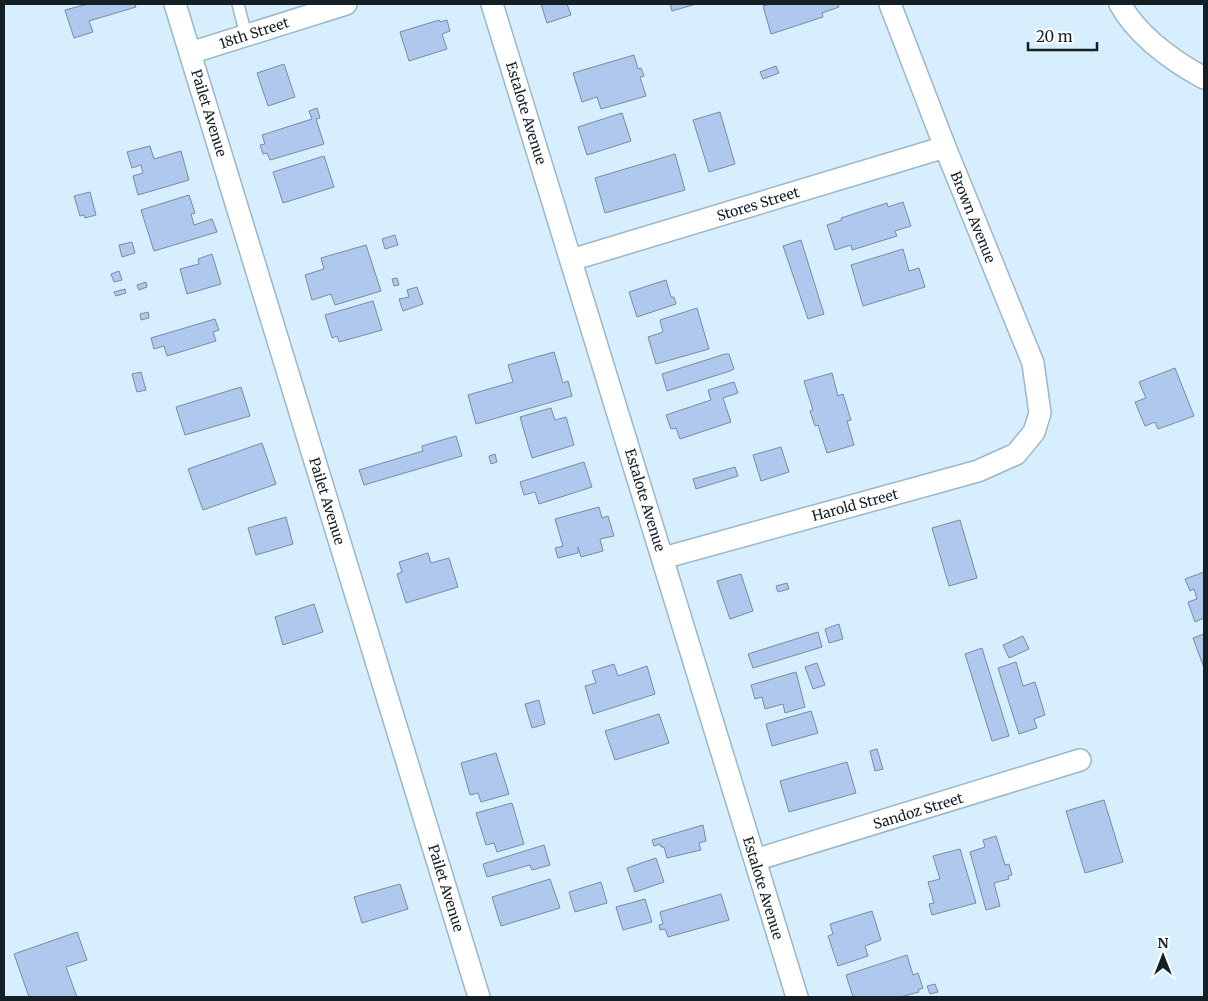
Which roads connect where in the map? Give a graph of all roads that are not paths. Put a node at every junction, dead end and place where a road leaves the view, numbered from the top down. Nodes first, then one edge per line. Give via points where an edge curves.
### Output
1 (175, 4) edge
2 (238, 4) edge
3 (346, 4) edge
4 (492, 4) edge
5 (890, 4) edge
6 (1120, 4) edge
7 (246, 35) junction
8 (190, 53) junction
9 (1204, 78) edge
10 (945, 147) junction
11 (571, 260) junction
12 (1034, 432) joint
13 (663, 558) junction
14 (1080, 760) dead end
15 (755, 860) junction
16 (479, 997) edge
17 (797, 997) edge

1 - 8 street, Pailet Avenue
2 - 7 lane
3 - 7 street, 18th Street
4 - 11 street, Estalote Avenue
5 - 10 street, Brown Avenue
6 - 9 street via 1144,33 1172,58
7 - 8 street, 18th Street
8 - 16 street, Pailet Avenue
10 - 11 street, Stores Street
10 - 12 street, Brown Avenue via 1033,362 1040,413
11 - 13 street, Estalote Avenue
12 - 13 street, Harold Street via 1016,454 978,472
13 - 15 street, Estalote Avenue
14 - 15 street, Sandoz Street
15 - 17 street, Estalote Avenue

